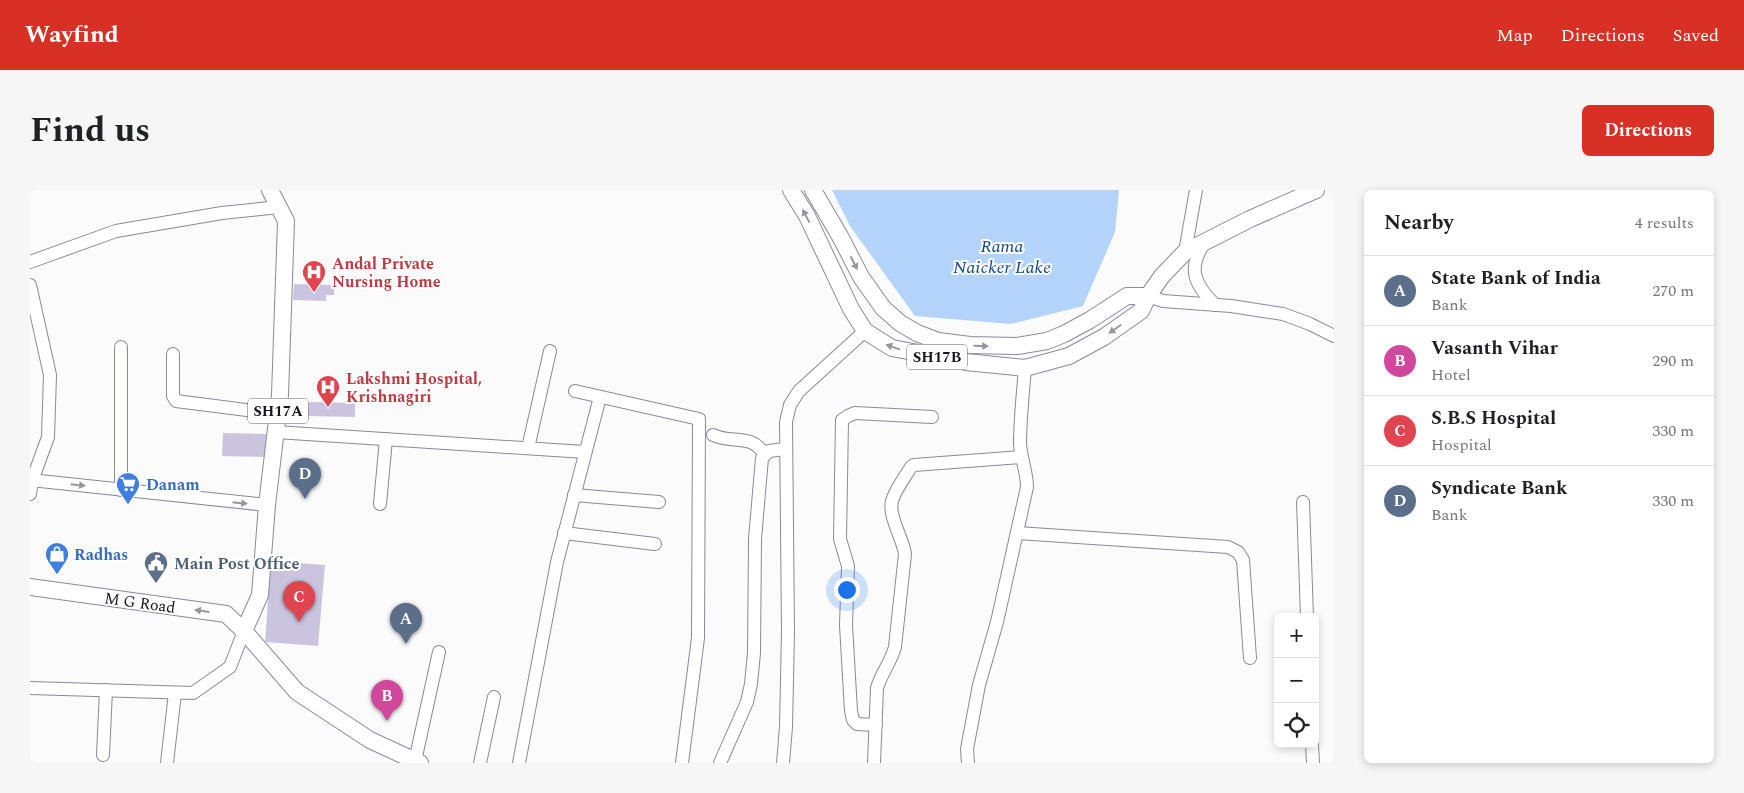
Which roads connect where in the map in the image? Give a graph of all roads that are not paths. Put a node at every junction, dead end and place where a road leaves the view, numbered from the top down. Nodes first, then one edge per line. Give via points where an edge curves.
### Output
1 (270, 190) edge
2 (791, 190) edge
3 (813, 190) edge
4 (1196, 190) edge
5 (1316, 190) edge
6 (279, 207) junction
7 (1205, 242) junction
8 (1185, 252) junction
9 (30, 262) edge
10 (30, 285) edge
11 (1148, 296) junction
12 (1215, 305) junction
13 (865, 332) junction
14 (1334, 336) edge
15 (120, 347) dead end
16 (550, 351) dead end
17 (173, 354) dead end
18 (1025, 368) junction
19 (575, 392) dead end
20 (600, 397) junction
21 (278, 414) junction
22 (932, 417) dead end
23 (276, 432) junction
24 (713, 435) dead end
25 (386, 438) junction
26 (528, 448) junction
27 (785, 449) junction
28 (1021, 450) junction
29 (585, 452) junction
30 (764, 454) junction
31 (31, 480) edge
32 (121, 490) junction
33 (30, 494) edge
34 (574, 494) junction
35 (659, 502) dead end
36 (1303, 502) dead end
37 (380, 504) dead end
38 (267, 505) junction
39 (564, 533) junction
40 (1017, 533) junction
41 (655, 544) dead end
42 (30, 587) edge
43 (1308, 613) edge
44 (244, 631) junction
45 (439, 652) dead end
46 (1250, 658) dead end
47 (30, 688) edge
48 (106, 690) junction
49 (175, 693) junction
50 (494, 697) dead end
51 (876, 724) junction
52 (1312, 748) edge
53 (104, 755) dead end
54 (411, 761) edge
55 (166, 763) edge
56 (480, 763) edge
57 (520, 763) edge
58 (682, 763) edge
59 (720, 763) edge
60 (782, 763) edge
61 (874, 763) edge
62 (968, 763) edge
63 (1313, 763) edge

1 - 6 main road, SH17A
13 -> 2 main road, SH17B
3 -> 11 main road, SH17B via 861,277 883,308 900,323 938,341 970,346 1017,346 1047,341 1090,320 1128,296
4 - 8 street
5 - 7 main road, SH17B
6 - 9 street via 116,231
6 - 21 main road, SH17A via 286,221
7 - 8 main road, SH17B
7 - 12 street via 1196,255 1194,267 1196,279
8 - 11 main road, SH17B
10 - 31 street via 50,375 48,436
11 - 12 street via 1163,301
11 -> 18 main road, SH17B via 1141,311 1104,337 1069,356
12 - 14 street via 1282,314
18 -> 13 main road, SH17B via 966,362 892,348
13 - 27 street via 799,391 790,405
15 - 32 street
16 - 26 street
17 - 21 street via 173,396 176,401
18 - 28 street
19 - 20 street
20 - 29 street
20 - 58 street via 699,418 698,630
21 - 23 main road, SH17A
22 - 51 street via 855,413 842,420 840,538 848,566 846,625 851,711 857,724
23 - 25 street
23 - 38 main road, SH17A
24 - 30 street via 750,442 760,447
25 - 26 street
25 - 37 street
26 - 29 street
27 - 30 street
27 - 60 street via 788,632
28 - 40 street via 1027,487
28 - 51 street via 914,464 892,499 892,512 905,554 898,636 877,688
29 - 34 street
30 - 59 street via 755,539 751,684
31 -> 32 street
31 - 33 street
32 -> 38 street
34 - 35 street
34 - 39 street
36 - 43 street
38 - 44 main road, SH17A via 260,595
39 - 41 street
39 - 57 street
40 - 46 street via 1228,547 1238,552 1243,560
40 - 62 street via 979,685 967,749
44 -> 42 main road, M G Road via 226,614
44 - 49 street via 230,667 194,693
44 - 54 main road, M G Road via 297,692 370,740
45 - 54 street
47 - 48 street
48 - 49 street
48 - 53 street
49 - 55 street
50 - 56 street
51 - 61 street
52 - 63 street

